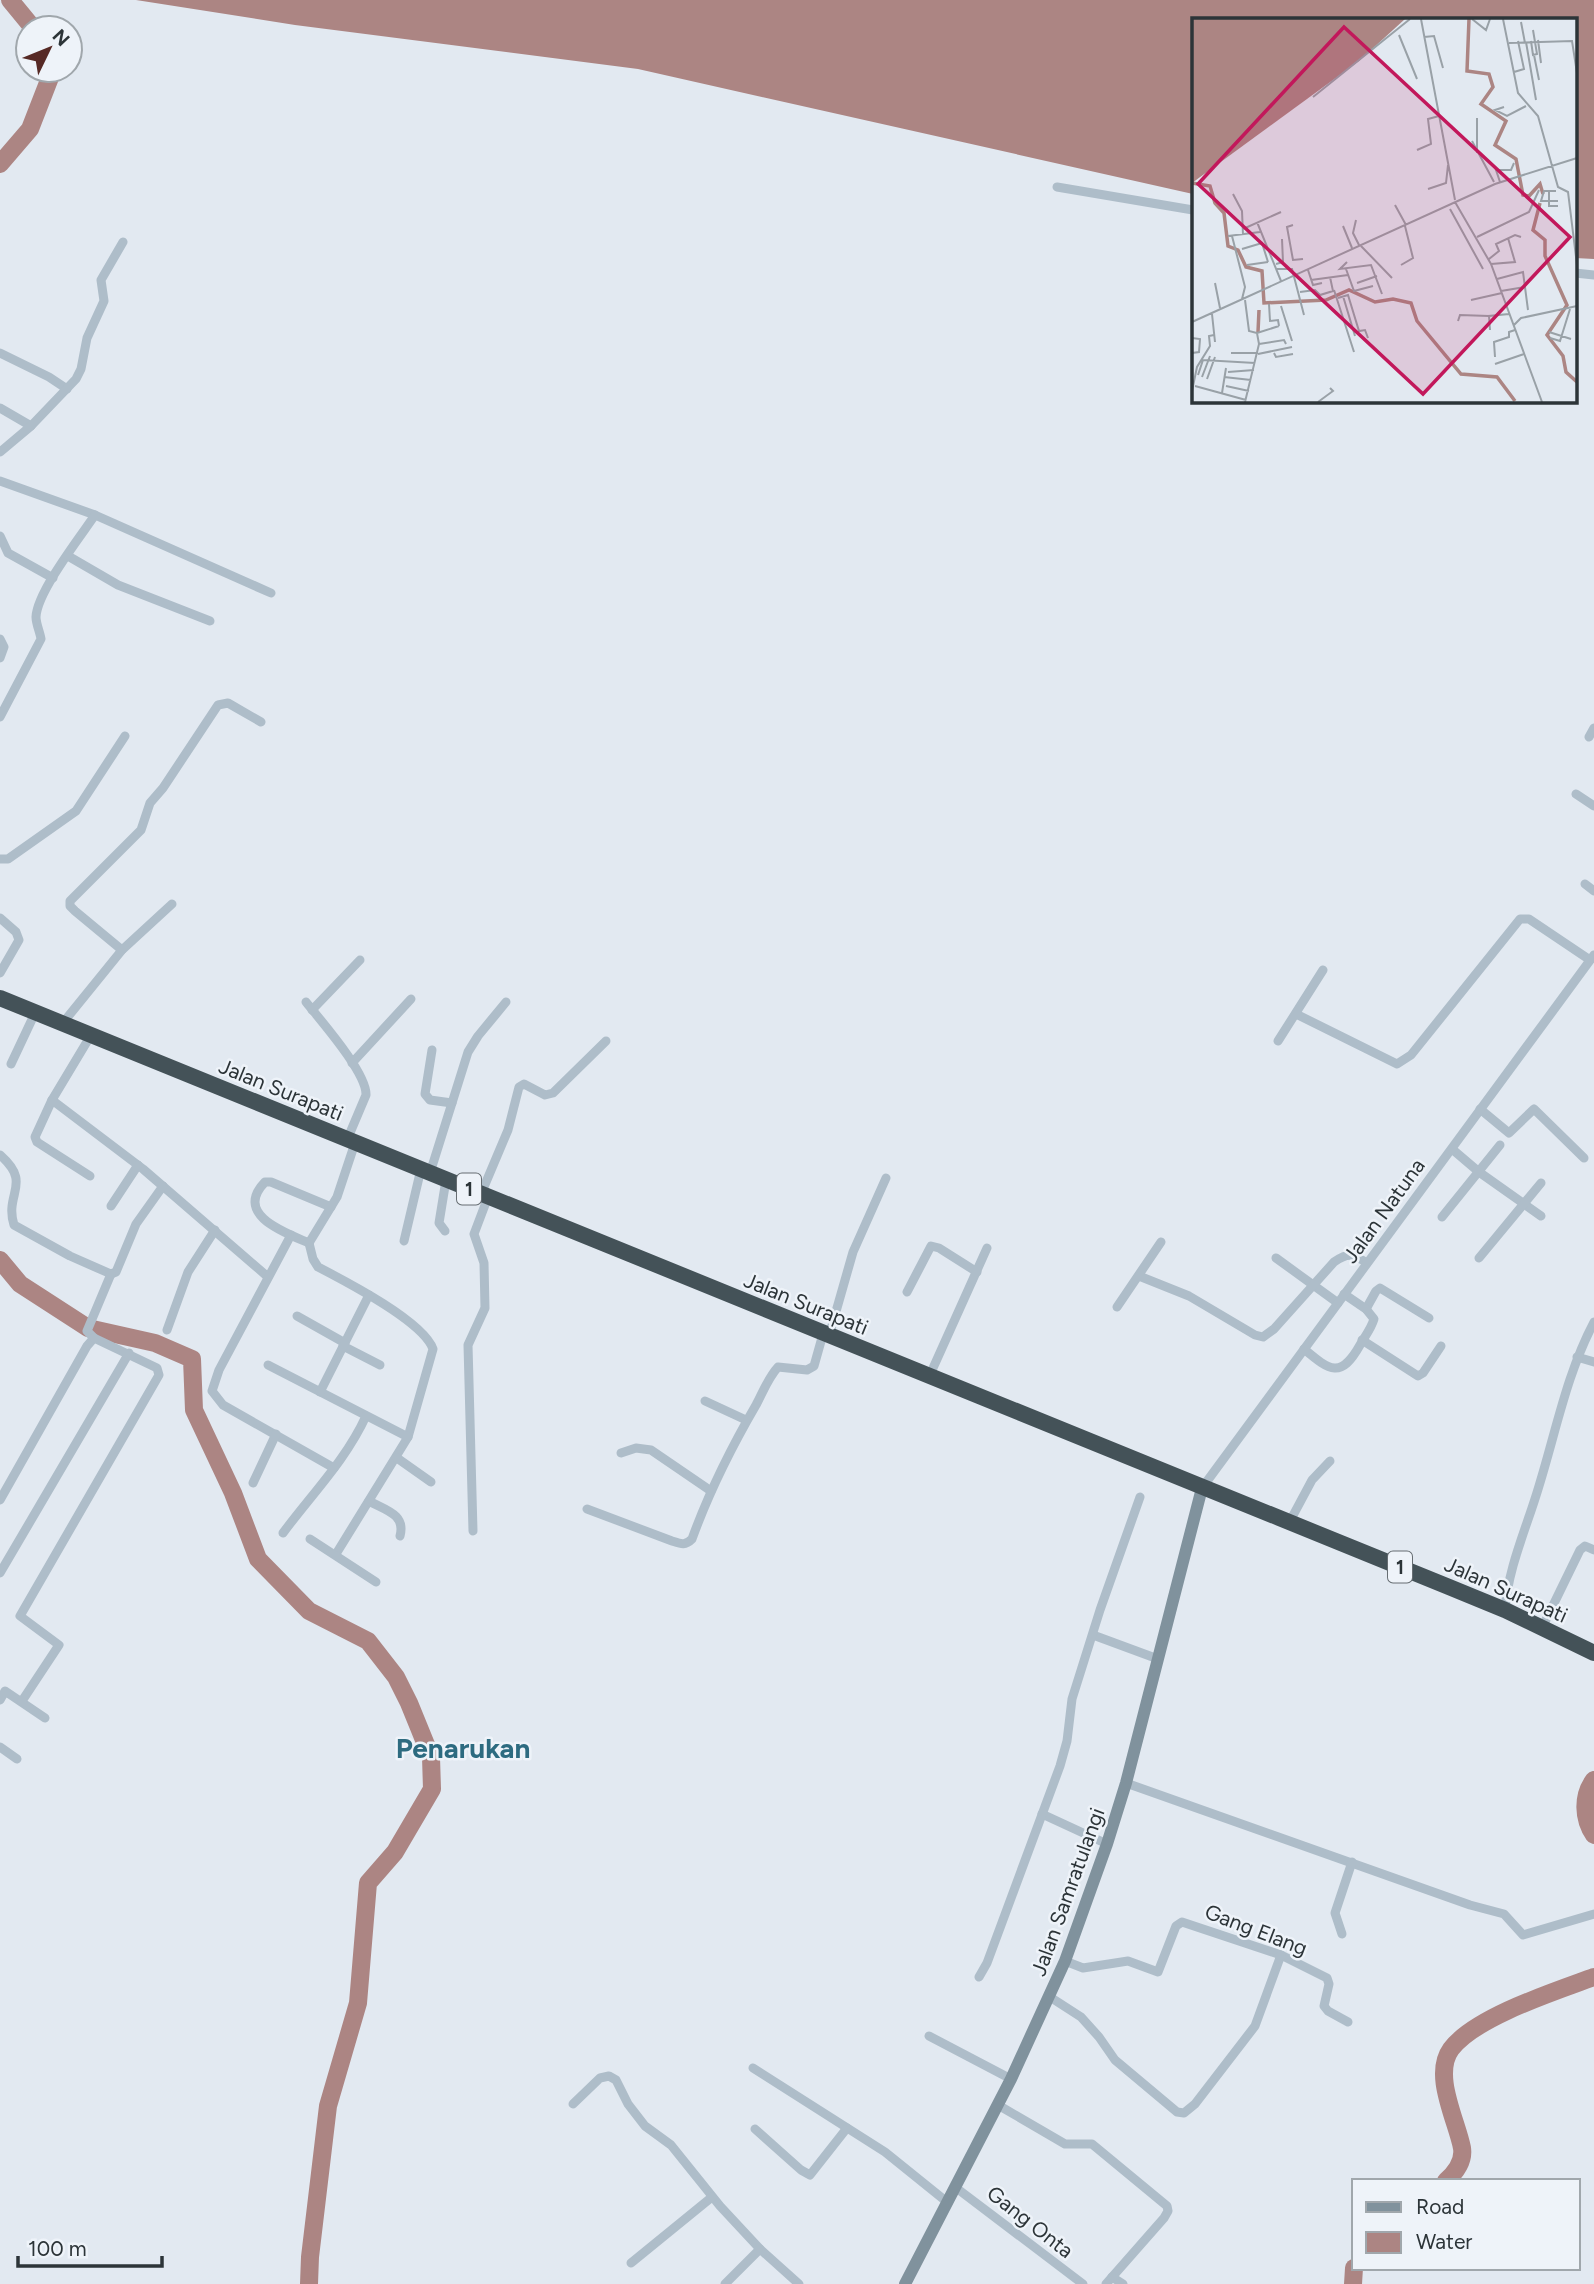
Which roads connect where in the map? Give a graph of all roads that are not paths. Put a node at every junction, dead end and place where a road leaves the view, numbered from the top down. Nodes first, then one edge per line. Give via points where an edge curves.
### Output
1 (1057, 187) dead end
2 (1192, 210) edge
3 (123, 242) dead end
4 (1576, 273) edge
5 (1594, 275) edge
6 (0, 353) edge
7 (66, 389) junction
8 (0, 408) edge
9 (31, 426) junction
10 (0, 452) edge
11 (0, 481) edge
12 (95, 515) junction
13 (0, 536) edge
14 (68, 556) junction
15 (53, 578) junction
16 (271, 593) dead end
17 (210, 621) dead end
18 (0, 639) edge
19 (0, 658) edge
20 (0, 717) edge
21 (261, 722) dead end
22 (125, 736) dead end
23 (1576, 794) dead end
24 (1594, 806) edge
25 (0, 859) edge
26 (1585, 884) dead end
27 (1594, 891) edge
28 (172, 904) dead end
29 (0, 918) edge
30 (122, 950) junction
31 (1592, 958) edge
32 (360, 960) dead end
33 (1323, 970) dead end
34 (0, 973) edge
35 (0, 998) edge
36 (411, 999) dead end
37 (506, 1002) dead end
38 (35, 1013) junction
39 (1296, 1014) junction
40 (62, 1024) junction
41 (91, 1035) junction
42 (606, 1041) dead end
43 (1278, 1041) dead end
44 (432, 1050) dead end
45 (352, 1063) junction
46 (11, 1064) dead end
47 (52, 1100) junction
48 (452, 1103) junction
49 (1480, 1110) junction
50 (351, 1141) junction
51 (1500, 1145) dead end
52 (1452, 1149) junction
53 (0, 1155) edge
54 (1584, 1158) dead end
55 (138, 1165) junction
56 (425, 1171) junction
57 (1479, 1172) junction
58 (90, 1176) dead end
59 (886, 1178) dead end
60 (446, 1180) junction
61 (1541, 1183) dead end
62 (163, 1186) junction
63 (485, 1195) junction
64 (1523, 1204) junction
65 (111, 1206) dead end
66 (331, 1207) junction
67 (1541, 1216) dead end
68 (1443, 1217) dead end
69 (215, 1230) junction
70 (445, 1231) dead end
71 (290, 1235) junction
72 (404, 1241) dead end
73 (1161, 1242) dead end
74 (309, 1243) junction
75 (987, 1248) dead end
76 (1276, 1258) dead end
77 (1479, 1258) dead end
78 (1367, 1263) junction
79 (977, 1272) junction
80 (111, 1274) junction
81 (1139, 1276) junction
82 (268, 1277) junction
83 (1314, 1284) junction
84 (907, 1292) dead end
85 (1345, 1294) junction
86 (369, 1295) junction
87 (1338, 1303) junction
88 (1117, 1307) dead end
89 (1366, 1310) junction
90 (297, 1316) dead end
91 (1429, 1318) dead end
92 (1594, 1322) edge
93 (167, 1330) dead end
94 (826, 1335) junction
95 (94, 1338) junction
96 (1362, 1340) junction
97 (344, 1344) junction
98 (1441, 1346) dead end
99 (1304, 1349) junction
100 (129, 1353) junction
101 (1577, 1357) junction
102 (1594, 1362) edge
103 (268, 1365) dead end
104 (380, 1365) dead end
105 (929, 1377) junction
106 (320, 1392) junction
107 (705, 1401) dead end
108 (366, 1416) junction
109 (746, 1420) junction
110 (275, 1434) junction
111 (408, 1437) junction
112 (621, 1453) dead end
113 (397, 1458) junction
114 (1331, 1461) dead end
115 (334, 1468) junction
116 (431, 1482) dead end
117 (253, 1483) dead end
118 (1202, 1488) junction
119 (711, 1491) junction
120 (1140, 1497) dead end
121 (0, 1500) edge
122 (369, 1501) junction
123 (587, 1509) dead end
124 (1289, 1523) junction
125 (473, 1531) dead end
126 (283, 1533) dead end
127 (400, 1536) dead end
128 (310, 1539) dead end
129 (1594, 1550) edge
130 (336, 1554) junction
131 (0, 1573) edge
132 (376, 1581) dead end
133 (1505, 1610) junction
134 (1542, 1628) junction
135 (1093, 1635) junction
136 (1594, 1653) edge
137 (1158, 1659) junction
138 (0, 1700) edge
139 (22, 1702) junction
140 (45, 1718) dead end
141 (0, 1747) edge
142 (17, 1759) dead end
143 (1126, 1783) junction
144 (1042, 1814) junction
145 (1107, 1844) junction
146 (1352, 1862) junction
147 (1594, 1914) edge
148 (1342, 1934) dead end
149 (1281, 1955) junction
150 (1065, 1961) junction
151 (979, 1977) dead end
152 (1050, 1997) junction
153 (1348, 2022) dead end
154 (929, 2036) dead end
155 (753, 2068) dead end
156 (1011, 2079) junction
157 (573, 2104) dead end
158 (998, 2105) junction
159 (847, 2128) junction
160 (755, 2129) dead end
161 (955, 2187) junction
162 (712, 2197) junction
163 (947, 2202) junction
164 (760, 2249) junction
165 (631, 2263) dead end
166 (1109, 2281) edge
167 (725, 2284) edge
168 (799, 2284) edge
169 (905, 2284) edge
170 (1083, 2284) edge
171 (1123, 2284) edge

1 - 2 street
3 - 7 street via 102,277 104,301 87,338 81,369
4 - 5 street
6 - 7 street
7 - 9 street
8 - 9 street
9 - 10 street
11 - 12 street
12 - 14 street
12 - 16 street
13 - 15 street via 8,553
14 - 15 street
14 - 17 street via 118,585
15 - 20 street via 36,617 40,642
18 - 19 street via 4,647
21 - 30 street via 228,703 218,705 150,803 141,830 70,901 75,911
22 - 25 street via 75,811 8,859
23 - 24 street
26 - 27 street
28 - 30 street
29 - 34 street via 19,940
30 - 40 street
31 - 39 street via 1529,919 1520,919 1411,1055 1397,1064
31 - 49 street, Jalan Natuna
32 - 45 street via 309,1006
33 - 39 street
35 - 38 highway, Jalan Surapati / 1
36 - 45 street
37 - 48 street via 468,1052
38 - 40 highway, Jalan Surapati / 1
38 - 46 street
39 - 43 street
40 - 41 highway, Jalan Surapati / 1
41 - 47 street
41 - 50 highway, Jalan Surapati / 1
42 - 63 street via 554,1093 545,1095 524,1084 519,1087
44 - 48 street via 425,1094 430,1100
45 - 50 street via 366,1095
47 - 55 street
47 - 58 street via 36,1140
48 - 56 street
49 - 52 street, Jalan Natuna
49 - 54 street via 1509,1133 1534,1109
50 - 56 highway, Jalan Surapati / 1
50 - 66 street
51 - 57 street
52 - 57 street
52 - 78 street, Jalan Natuna
53 - 80 street via 17,1176 11,1215 14,1225
55 - 62 street
55 - 65 street
56 - 60 highway, Jalan Surapati / 1
56 - 72 street
57 - 64 street
57 - 68 street
59 - 94 street via 853,1252
60 - 63 highway, Jalan Surapati / 1
60 - 70 street via 439,1223
61 - 64 street
62 - 69 street
62 - 80 street via 136,1224 116,1272
63 - 94 highway, Jalan Surapati / 1
63 - 125 street via 474,1234 484,1263 485,1308 468,1345
64 - 67 street
64 - 77 street
66 - 71 street via 265,1182 256,1199 258,1213 265,1223
66 - 74 street
69 - 82 street
69 - 93 street via 188,1272
71 - 74 street
71 - 82 street
73 - 81 street
74 - 86 street via 318,1267
75 - 79 street
76 - 83 street
78 - 83 street via 1345,1254
78 - 85 street, Jalan Natuna
79 - 84 street via 931,1246
79 - 105 street
80 - 95 street via 87,1331
81 - 83 street via 1189,1296 1259,1337 1268,1335
81 - 88 street
82 - 110 street via 212,1391 223,1405
83 - 87 street
85 - 87 street, Jalan Natuna
85 - 89 street
86 - 97 street
86 - 111 street via 413,1326 432,1347
87 - 99 street, Jalan Natuna
89 - 91 street via 1380,1288
89 - 96 street via 1374,1319
90 - 97 street
92 - 101 street
94 - 105 highway, Jalan Surapati / 1
94 - 109 street via 814,1366 776,1369
95 - 100 street
95 - 121 street
96 - 98 street via 1418,1376
96 - 99 street via 1351,1362 1336,1369
97 - 104 street
97 - 106 street
99 - 118 street, Jalan Natuna
100 - 131 street
100 - 139 street via 156,1368 159,1375 20,1616 59,1645
101 - 102 street
101 - 133 street via 1509,1578
103 - 106 street
105 - 118 highway, Jalan Surapati / 1
106 - 108 street
107 - 109 street
108 - 111 street
108 - 115 street
109 - 119 street
110 - 115 street
110 - 117 street
111 - 113 street
112 - 119 street via 651,1450
113 - 116 street
113 - 122 street
114 - 124 street via 1312,1480
115 - 126 street
118 - 124 highway, Jalan Surapati / 1
118 - 137 main road, Jalan Samratulangi
119 - 123 street via 692,1539 682,1545
120 - 135 street
122 - 127 street via 399,1519
122 - 130 street
124 - 133 highway, Jalan Surapati / 1
128 - 130 street
129 - 134 street via 1585,1546 1580,1550
130 - 132 street
133 - 134 highway, Jalan Surapati / 1
134 - 136 highway, Jalan Surapati / 1
135 - 137 street
135 - 144 street via 1072,1699 1060,1766
137 - 143 main road, Jalan Samratulangi
138 - 139 street via 5,1691
139 - 140 street
141 - 142 street
143 - 145 main road, Jalan Samratulangi
143 - 146 street
144 - 145 street
144 - 151 street
145 - 150 main road, Jalan Samratulangi
146 - 147 street via 1504,1913 1523,1935
146 - 148 street via 1335,1913
149 - 150 street, Gang Elang via 1182,1922 1176,1926 1158,1972 1128,1961 1083,1968
149 - 152 street via 1250,2034 1184,2113 1115,2060 1090,2025
149 - 153 street, Gang Elang via 1328,1979 1324,2006
150 - 152 main road, Jalan Samratulangi
152 - 156 main road, Jalan Samratulangi
154 - 156 street
155 - 159 street
156 - 158 main road, Jalan Samratulangi
157 - 162 street via 600,2078 612,2077 645,2126 671,2145
158 - 161 main road, Jalan Samratulangi
158 - 166 street via 1065,2144 1092,2144 1167,2206 1164,2218
159 - 160 street via 810,2175
159 - 163 street
161 - 163 main road, Jalan Samratulangi
161 - 170 street, Gang Onta
162 - 164 street
162 - 165 street
163 - 169 main road, Jalan Samratulangi
164 - 167 street
164 - 168 street
166 - 171 street

